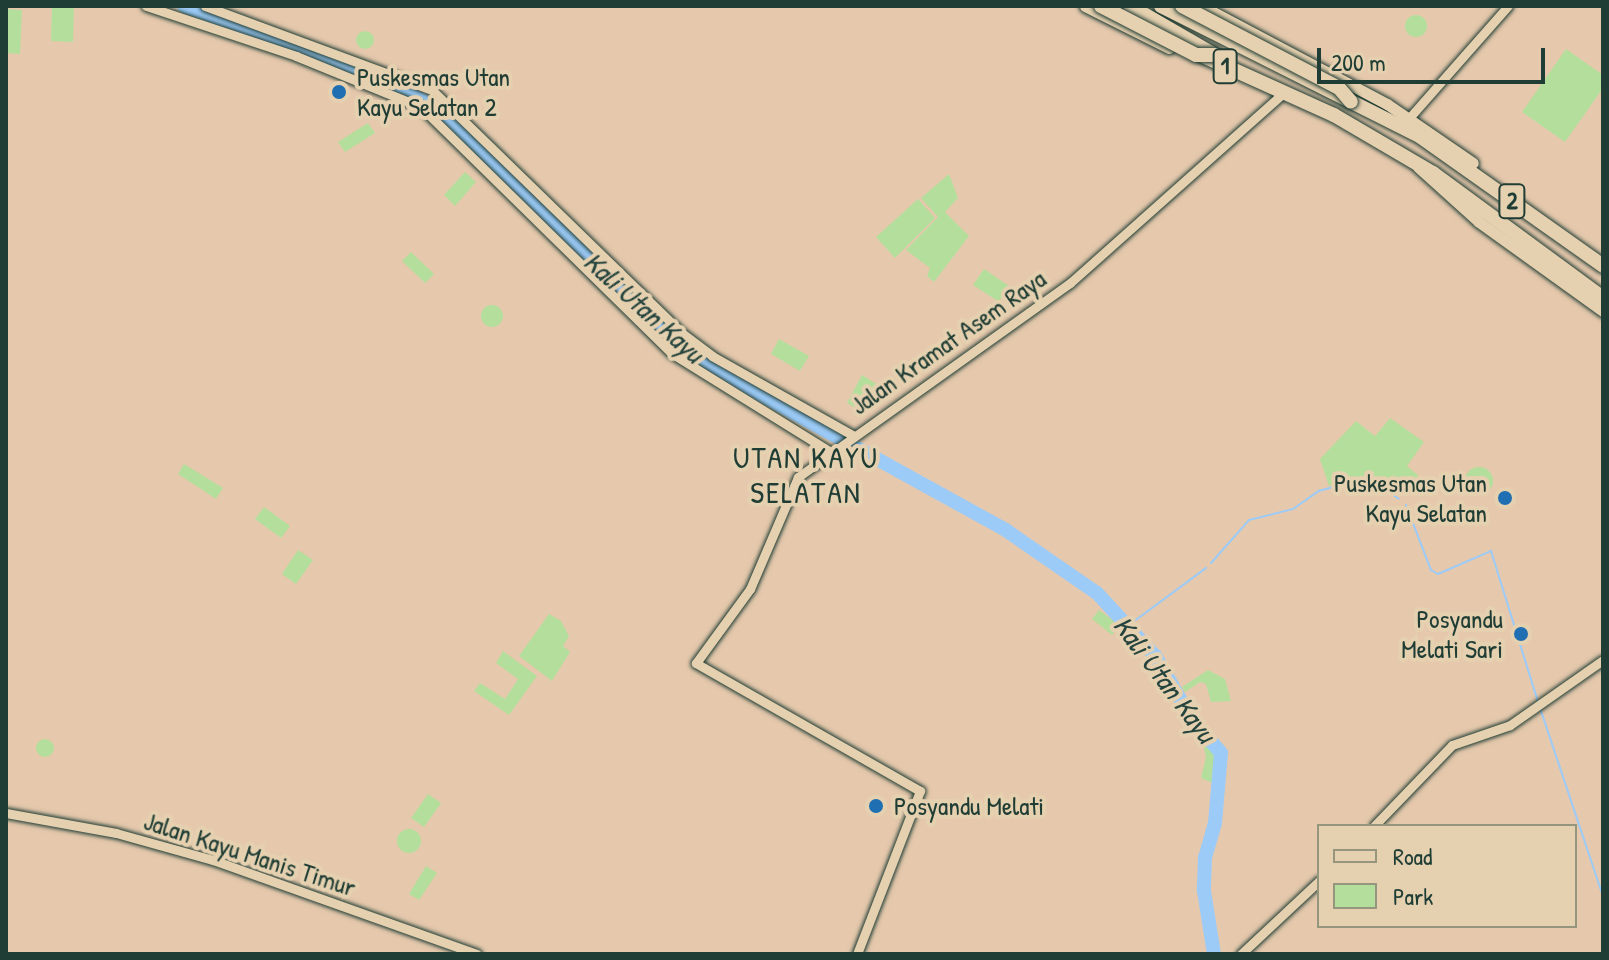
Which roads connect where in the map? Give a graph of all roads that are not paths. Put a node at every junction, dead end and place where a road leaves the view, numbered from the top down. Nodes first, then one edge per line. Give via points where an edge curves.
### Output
1 (146, 6) edge
2 (205, 6) edge
3 (1085, 6) edge
4 (1101, 6) edge
5 (1109, 6) edge
6 (1130, 6) edge
7 (1161, 6) edge
8 (1172, 6) edge
9 (1182, 6) edge
10 (1202, 6) edge
11 (1508, 6) edge
12 (1215, 55) junction
13 (1280, 96) junction
14 (1351, 102) junction
15 (1410, 117) junction
16 (1342, 122) junction
17 (1473, 163) junction
18 (1418, 167) junction
19 (1603, 259) edge
20 (1603, 266) edge
21 (1603, 288) edge
22 (1603, 298) edge
23 (1603, 311) edge
24 (849, 441) junction
25 (832, 453) junction
26 (1603, 660) edge
27 (6, 813) edge
28 (1376, 824) edge
29 (1317, 883) edge
30 (477, 954) edge
31 (857, 954) edge
32 (1241, 954) edge

1 - 25 street via 410,101 436,118 671,353
2 - 24 street via 423,85 446,101 700,347
3 - 13 main road, 1
4 - 12 highway, bridge via 1196,55
5 - 16 highway, 1 via 1173,43
6 - 12 highway, 2
7 - 14 highway, 2
8 - 17 highway, 1 via 1389,114
9 - 14 highway, bridge via 1339,88
10 - 15 main road, 1
11 - 15 street
12 - 21 highway, 2 via 1364,126 1452,177
13 - 16 main road, 1
13 - 24 street, Jalan Kramat Asem Raya via 1070,283
14 - 20 highway, 2 via 1421,137
15 - 17 main road, 1
16 - 18 highway, 1
17 - 19 highway, 1
18 - 22 highway, 1
18 - 23 main road, 1 via 1479,222
24 - 25 street, Jalan Kramat Asem Raya
25 - 31 street, Jalan Kramat Asem Raya via 791,486 750,589 696,663 920,791
26 - 28 street via 1503,728 1452,745
27 - 30 street, Jalan Kayu Manis Timur via 116,833 213,860
29 - 32 street

